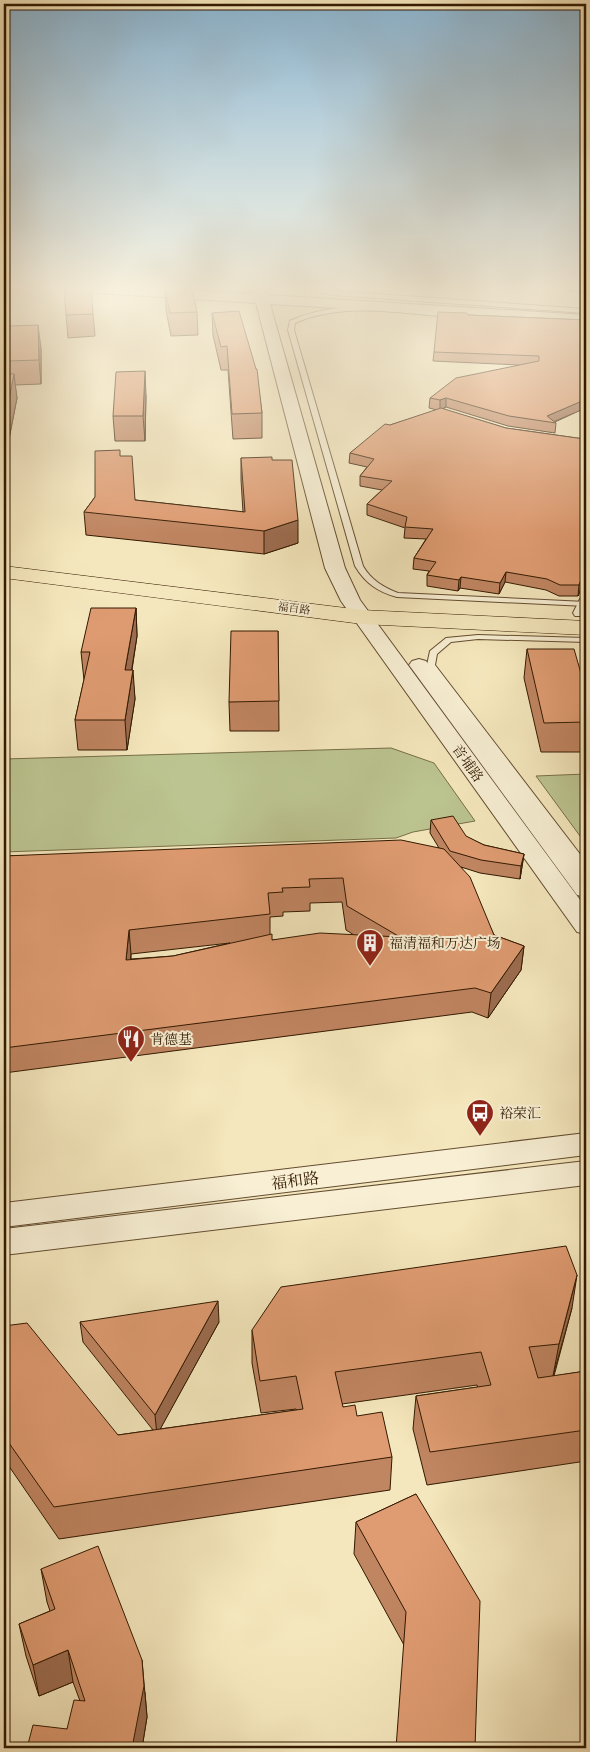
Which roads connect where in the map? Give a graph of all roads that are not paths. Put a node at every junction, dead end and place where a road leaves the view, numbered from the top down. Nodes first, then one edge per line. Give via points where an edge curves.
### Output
1 (290, 371) edge
2 (303, 371) edge
3 (4, 558) edge
4 (4, 572) edge
5 (366, 609) junction
6 (585, 611) edge
7 (586, 640) edge
8 (586, 868) edge
9 (586, 889) edge
10 (586, 926) edge
11 (586, 1144) edge
12 (586, 1173) edge
13 (4, 1215) edge
14 (4, 1242) edge

1 - 5 street
2 - 6 lane via 365,578 379,589 397,595
3 - 5 main road, 福百路
4 - 5 main road, 福百路
5 - 6 main road, 福百路
5 - 9 street, 音埔路 via 407,648
5 - 10 street, 音埔路 via 388,650
7 - 8 lane via 478,637 449,640 433,653 431,665
11 - 13 street, 福和路
12 - 14 street, 福和路

